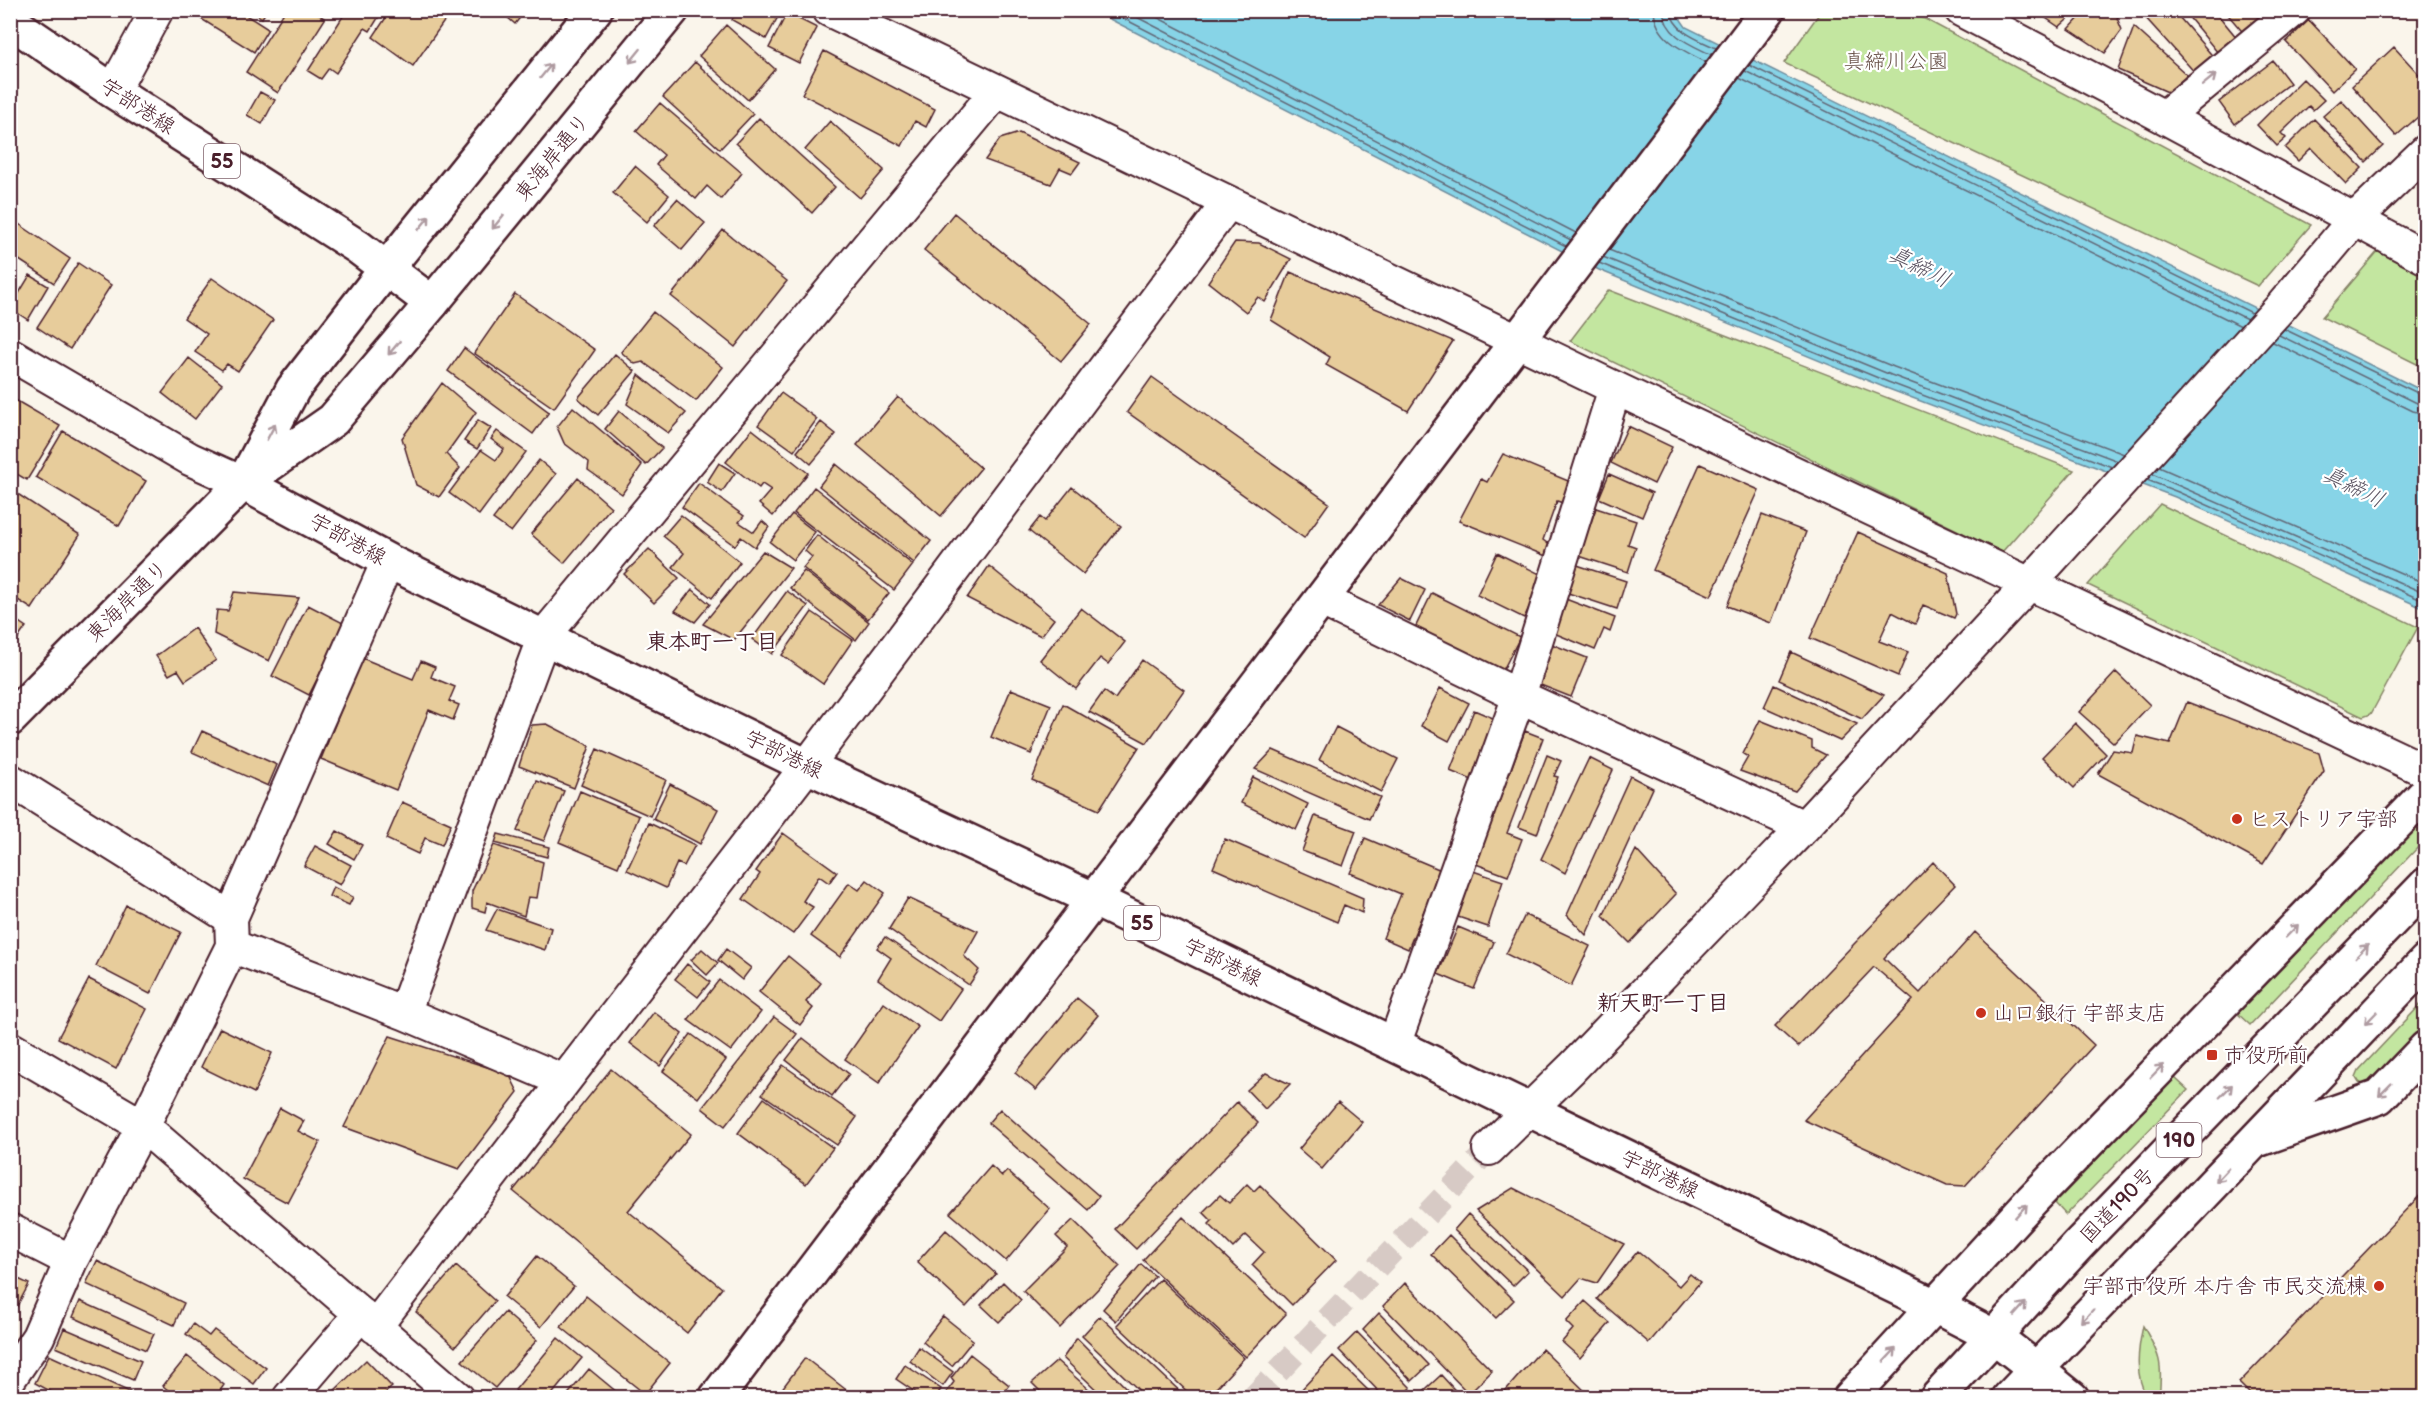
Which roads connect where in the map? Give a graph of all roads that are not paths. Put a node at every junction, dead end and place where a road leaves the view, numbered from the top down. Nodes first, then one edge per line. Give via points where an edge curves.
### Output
1 (157, 10) edge
2 (596, 10) edge
3 (672, 10) edge
4 (829, 10) edge
5 (1768, 10) edge
6 (2294, 10) edge
7 (1972, 13) edge
8 (10, 21) edge
9 (113, 91) junction
10 (996, 92) junction
11 (2164, 117) junction
12 (2426, 152) edge
13 (1228, 203) junction
14 (2353, 221) junction
15 (2426, 258) edge
16 (387, 268) junction
17 (432, 303) junction
18 (1517, 340) junction
19 (10, 354) edge
20 (1615, 388) junction
21 (243, 483) junction
22 (388, 561) junction
23 (2029, 584) junction
24 (1322, 600) junction
25 (544, 636) junction
26 (1519, 696) junction
27 (10, 719) edge
28 (807, 766) junction
29 (2426, 771) edge
30 (10, 780) edge
31 (2426, 793) edge
32 (1804, 827) junction
33 (2426, 885) edge
34 (1095, 900) junction
35 (231, 932) junction
36 (2426, 961) edge
37 (404, 1013) junction
38 (1394, 1045) junction
39 (10, 1048) edge
40 (2426, 1048) edge
41 (564, 1081) junction
42 (1528, 1110) junction
43 (143, 1126) junction
44 (2254, 1141) junction
45 (1489, 1149) tunnel mouth
46 (10, 1230) edge
47 (71, 1261) junction
48 (1935, 1306) junction
49 (368, 1320) junction
50 (1995, 1337) junction
51 (10, 1378) edge
52 (2031, 1383) edge
53 (289, 1398) edge
54 (458, 1398) edge
55 (716, 1398) edge
56 (1850, 1398) edge
57 (1937, 1398) edge
58 (2009, 1398) edge
59 (2072, 1398) edge

1 - 9 street
16 -> 2 main road
3 -> 17 main road, 東海岸通り
4 - 10 street
5 - 18 main road
11 -> 6 street
7 - 11 street
8 - 9 main road, 宇部港線 / 55
9 - 16 main road, 宇部港線 / 55
10 - 13 street
10 - 25 street
11 - 14 street
12 - 14 street
13 - 18 street
13 - 28 street
14 - 15 street
14 - 23 street via 2280,308
16 - 17 main road, 宇部港線 / 55
21 -> 16 main road via 293,389
17 -> 21 main road via 333,420
18 - 20 street
18 - 24 main road
19 - 21 street via 190,459
20 - 23 street
20 - 26 street
21 - 22 main road, 宇部港線 / 55
21 - 27 main road, 東海岸通り
22 - 25 main road, 宇部港線 / 55
22 - 35 street
23 - 29 street
23 - 32 street
24 - 26 street
24 - 34 main road
25 - 28 main road, 宇部港線 / 55
25 - 37 street
26 - 32 street
26 - 38 street
28 - 34 main road, 宇部港線 / 55
28 - 41 street
30 - 35 street
48 -> 31 main road via 2040,1191
32 - 42 street
50 -> 33 main road, 国道190号 / 190 via 2078,1245
34 - 38 main road, 宇部港線 / 55
34 - 55 main road
35 - 37 street
35 - 43 street
36 -> 44 main road, 190
37 - 41 street
38 - 42 main road, 宇部港線 / 55
39 - 43 street
40 -> 44 main road via 2379,1097
41 - 49 street
42 - 45 street
42 - 48 main road, 宇部港線 / 55
43 - 47 street
43 - 49 street
44 -> 52 main road, 190
46 - 47 street
47 - 51 street via 38,1337
48 - 50 main road, 宇部港線 / 55
56 -> 48 main road
49 - 53 street
49 - 54 street
50 - 52 main road, 宇部港線 / 55
50 - 57 main road, 国道190号 / 190
52 - 58 main road, 190
52 - 59 main road, 宇部港線

